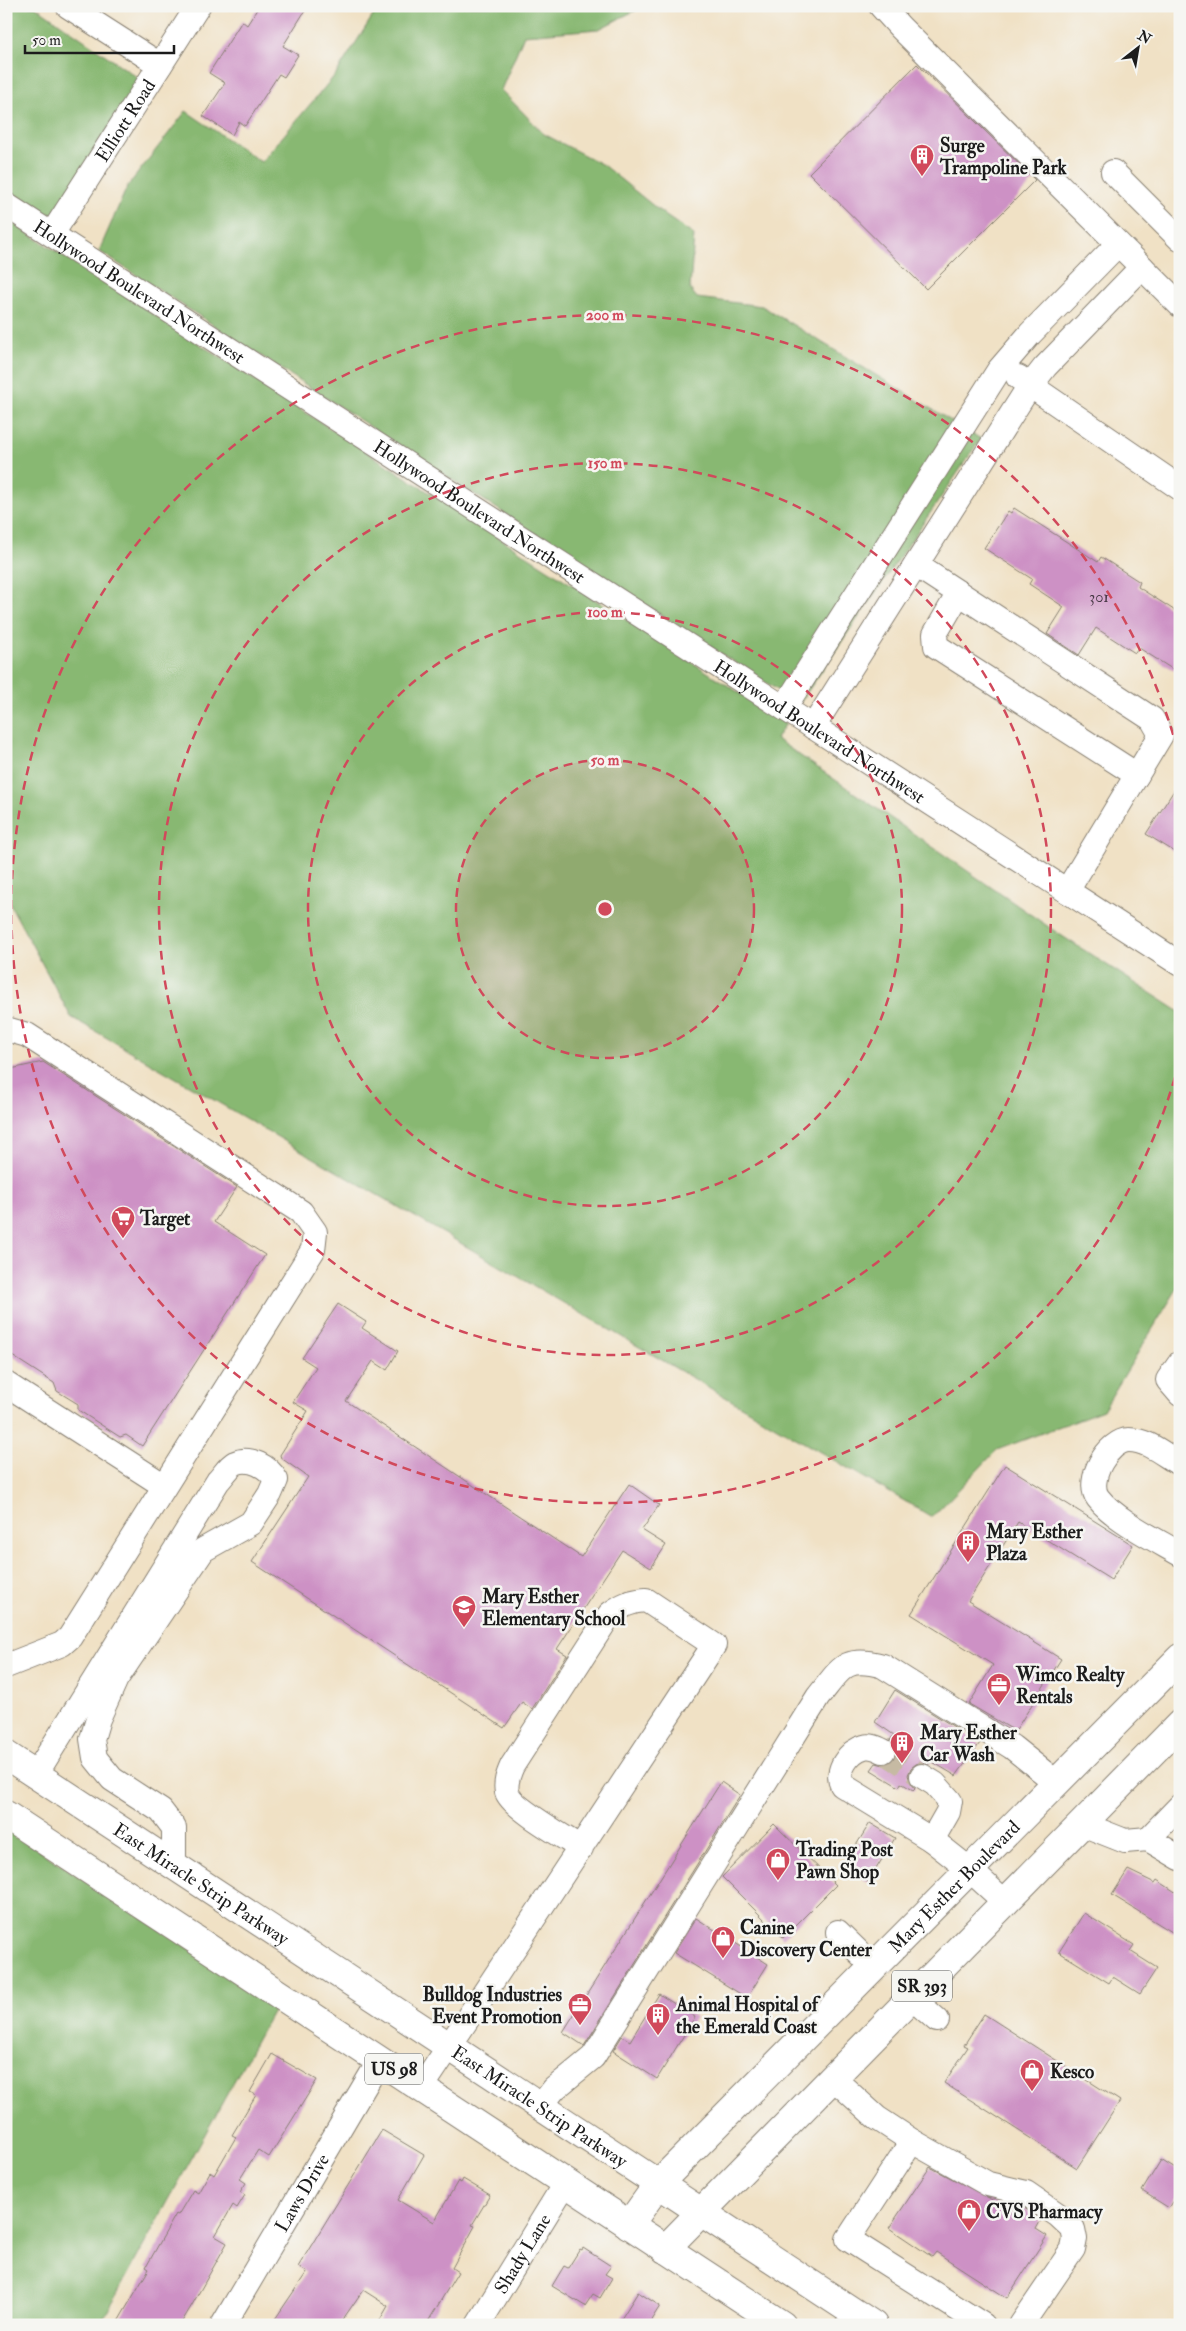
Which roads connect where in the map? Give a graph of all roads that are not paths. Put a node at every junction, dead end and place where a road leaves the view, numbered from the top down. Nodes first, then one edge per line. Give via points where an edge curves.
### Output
1 (68, 6) edge
2 (198, 6) edge
3 (881, 6) edge
4 (160, 65) junction
5 (1112, 172) dead end
6 (6, 205) edge
7 (52, 234) junction
8 (1180, 239) edge
9 (1118, 244) junction
10 (1142, 267) junction
11 (1180, 305) edge
12 (1002, 366) junction
13 (1030, 386) junction
14 (1180, 488) edge
15 (916, 565) junction
16 (959, 593) junction
17 (784, 708) junction
18 (813, 727) junction
19 (1138, 775) junction
20 (1067, 891) junction
21 (1180, 964) edge
22 (6, 1029) edge
23 (1180, 1362) edge
24 (6, 1384) edge
25 (1180, 1394) edge
26 (1180, 1464) edge
27 (163, 1485) junction
28 (1180, 1554) edge
29 (1180, 1658) edge
30 (6, 1666) edge
31 (1180, 1724) edge
32 (884, 1751) tunnel mouth
33 (6, 1755) edge
34 (36, 1774) junction
35 (922, 1776) tunnel mouth
36 (1057, 1783) junction
37 (1180, 1806) edge
38 (6, 1815) edge
39 (1082, 1824) junction
40 (1148, 1839) junction
41 (932, 1840) junction
42 (581, 1848) junction
43 (1180, 1858) edge
44 (174, 1865) junction
45 (970, 1870) junction
46 (1005, 1902) junction
47 (838, 1932) dead end
48 (874, 1967) junction
49 (911, 1997) junction
50 (937, 2020) dead end
51 (450, 2046) junction
52 (380, 2060) junction
53 (832, 2077) junction
54 (422, 2088) junction
55 (541, 2106) junction
56 (912, 2141) junction
57 (566, 2182) junction
58 (659, 2184) junction
59 (700, 2211) junction
60 (629, 2225) junction
61 (665, 2249) junction
62 (223, 2325) edge
63 (478, 2325) edge
64 (782, 2325) edge
65 (873, 2325) edge
66 (983, 2325) edge
67 (1020, 2325) edge

1 - 4 street
2 - 4 street, Elliott Road
3 - 9 street
4 - 7 street, Elliott Road
5 - 8 street
6 - 7 street, Hollywood Boulevard Northwest
7 - 17 street, Hollywood Boulevard Northwest
9 - 10 street
9 - 12 street
10 - 11 street
10 - 13 street
12 - 13 street
12 - 17 street
13 - 14 street
13 - 15 street
15 - 16 street
15 - 18 street
16 - 19 street via 1152,719 1162,735
16 - 19 street via 935,634 936,646
17 - 18 street, Hollywood Boulevard Northwest
18 - 20 street, Hollywood Boulevard Northwest
19 - 20 street
20 - 21 street, Hollywood Boulevard Northwest
22 - 27 street via 27,1035 301,1212 315,1232 313,1250
23 - 25 street via 1168,1380
24 - 27 street
26 - 28 street via 1142,1442 1127,1440 1118,1442 1106,1455 1093,1478 1093,1490 1112,1512
27 - 30 street via 70,1637 62,1644
29 - 36 main road, Mary Esther Boulevard / SR 393
31 - 39 main road, SR 393
32 - 41 street via 864,1747 854,1752 840,1771 842,1784
33 - 34 main road, East Miracle Strip Parkway / US 98
34 - 44 main road, East Miracle Strip Parkway / US 98
34 - 44 street via 218,1481 234,1464 245,1461 271,1472 276,1480 251,1523 203,1550 122,1671 98,1719 92,1739 95,1758 112,1779 161,1811 174,1828
35 - 41 street via 935,1784 950,1801 948,1812
36 - 45 main road, Mary Esther Boulevard / SR 393
36 - 55 street via 1012,1747 883,1666 864,1661 850,1662 818,1697 593,2057 554,2088
37 - 40 street
38 - 52 main road, US 98
39 - 40 street via 1125,1841
39 - 46 main road, SR 393
40 - 43 street
41 - 45 street
42 - 42 street via 519,1808 507,1794 506,1778 610,1614 622,1605 646,1600 714,1645
42 - 51 street
44 - 51 main road, East Miracle Strip Parkway / US 98
45 - 46 street
45 - 48 main road, Mary Esther Boulevard / SR 393
46 - 49 main road, SR 393
47 - 48 street
48 - 58 main road, Mary Esther Boulevard / SR 393
49 - 50 street
49 - 53 main road, SR 393
51 - 54 street
51 - 55 main road, East Miracle Strip Parkway / US 98
52 - 54 main road, US 98
52 - 62 street, Laws Drive
53 - 56 street via 876,2118
53 - 59 main road, SR 393
54 - 57 main road, US 98
55 - 58 main road, East Miracle Strip Parkway / US 98
56 - 66 street via 848,2239
56 - 67 street via 988,2184 1026,2193 1073,2228 1073,2249
57 - 60 main road, US 98
57 - 63 street, Shady Lane
58 - 59 main road, East Miracle Strip Parkway / US 98
58 - 60 main road, Mary Esther Boulevard / SR 393
59 - 61 main road, SR 393
59 - 65 main road, East Miracle Strip Parkway / US 98
60 - 61 main road, US 98
61 - 64 main road, US 98

